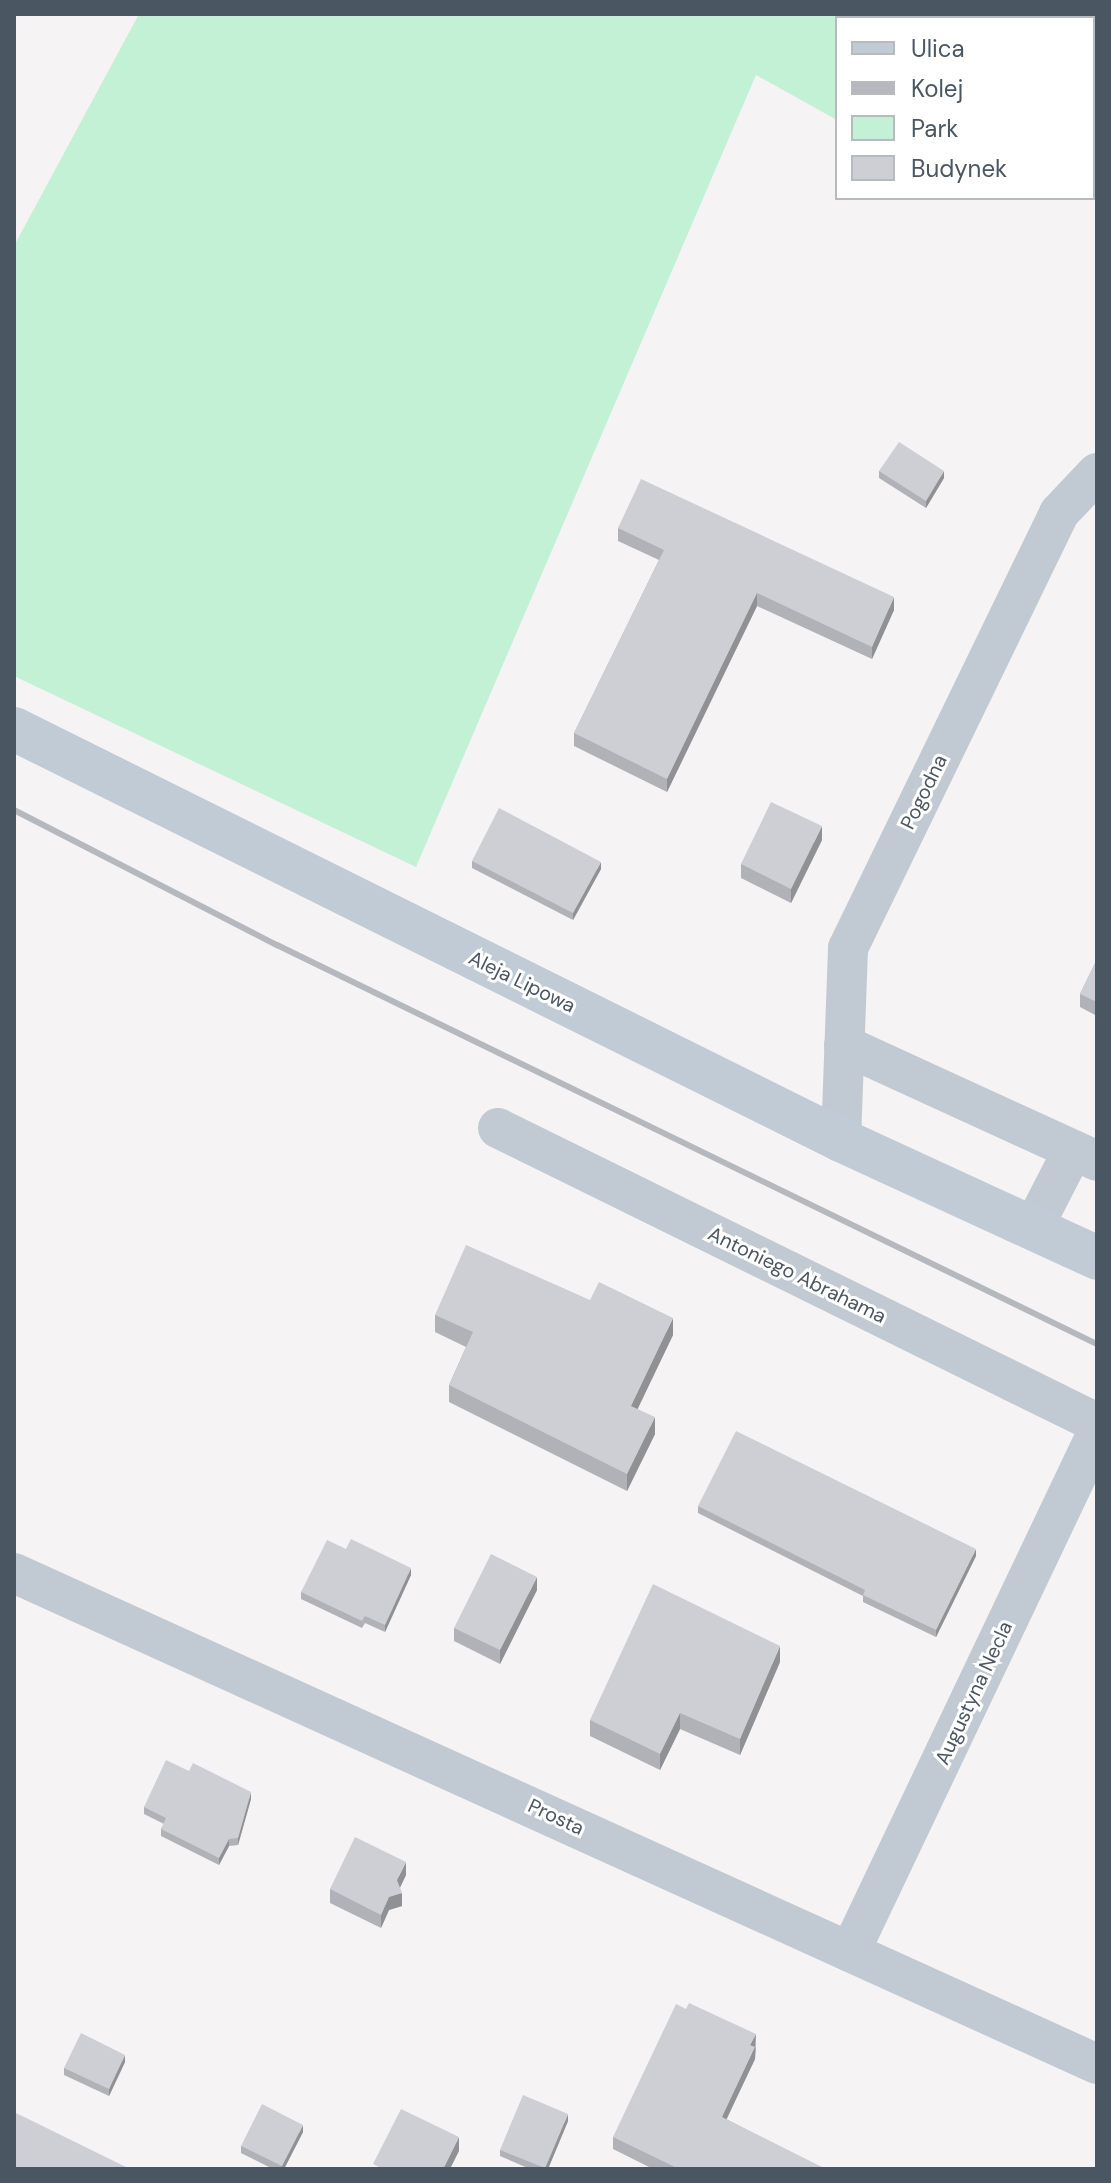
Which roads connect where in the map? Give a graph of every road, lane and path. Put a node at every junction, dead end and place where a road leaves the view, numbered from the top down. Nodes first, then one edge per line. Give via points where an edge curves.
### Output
1 (1097, 473) edge
2 (14, 729) edge
3 (844, 1045) junction
4 (498, 1128) dead end
5 (841, 1140) junction
6 (1085, 1156) edge
7 (1034, 1226) junction
8 (1097, 1258) edge
9 (1097, 1423) edge
10 (1097, 1433) edge
11 (14, 1573) edge
12 (850, 1952) junction
13 (1097, 2064) edge

1 - 3 street, Pogodna via 1059,513 848,948
2 - 5 street, Aleja Lipowa
3 - 5 street, Pogodna
3 - 6 street
4 - 9 street, Antoniego Abrahama
5 - 7 street, Aleja Lipowa
6 - 7 street
7 - 8 street, Aleja Lipowa
10 - 12 street, Augustyna Necla
11 - 12 street, Prosta
12 - 13 street, Prosta

